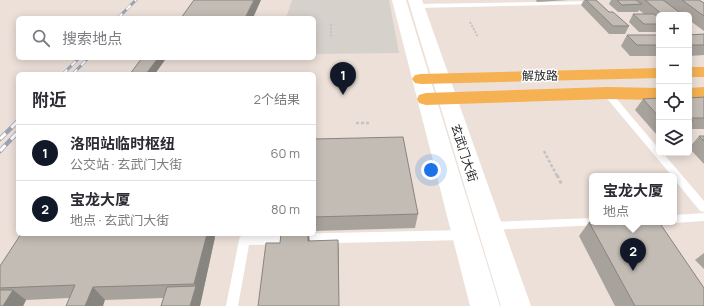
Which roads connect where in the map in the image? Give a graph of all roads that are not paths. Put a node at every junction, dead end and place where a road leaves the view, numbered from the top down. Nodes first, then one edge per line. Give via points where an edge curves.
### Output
1 (399, 0) edge
2 (524, 2) edge
3 (416, 3) edge
4 (593, 3) edge
5 (692, 72) edge
6 (704, 72) edge
7 (656, 73) edge
8 (433, 88) junction
9 (607, 93) junction
10 (704, 93) edge
11 (656, 94) edge
12 (692, 94) edge
13 (674, 173) edge
14 (677, 176) edge
15 (704, 208) edge
16 (704, 217) edge
17 (677, 218) edge
18 (589, 223) edge
19 (477, 230) junction
20 (232, 306) edge
21 (485, 306) edge
22 (516, 306) edge

1 - 8 main road, 玄武门大街
2 - 3 lane
2 - 4 lane
3 - 8 main road, 玄武门大街
5 - 6 main road
7 - 8 main road, 解放路
8 - 9 main road, 解放路
8 - 19 main road, 玄武门大街
9 - 11 main road, 解放路
9 - 13 lane
10 - 12 main road
14 - 15 lane
16 - 17 lane
18 - 19 lane
19 - 20 lane via 244,240
19 - 21 main road, 玄武门大街
19 - 22 main road, 玄武门大街

